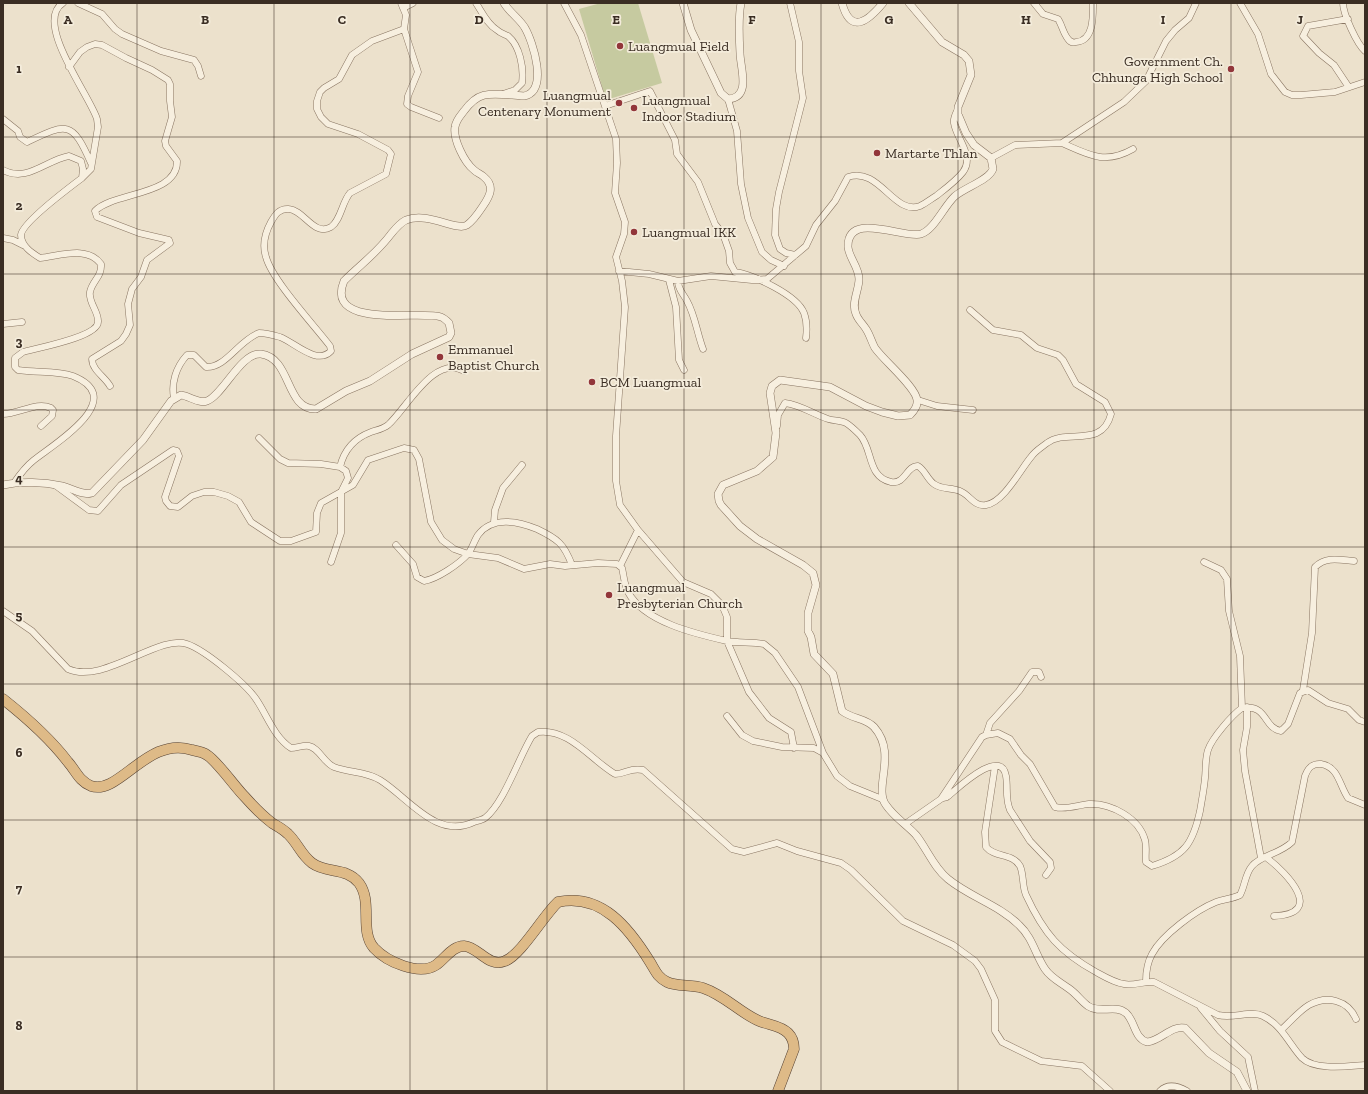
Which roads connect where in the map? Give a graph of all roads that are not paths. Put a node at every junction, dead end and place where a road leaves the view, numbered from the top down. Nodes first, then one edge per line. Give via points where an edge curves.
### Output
1 (63, 3) edge
2 (78, 3) edge
3 (413, 3) edge
4 (476, 3) edge
5 (504, 3) edge
6 (564, 3) edge
7 (684, 3) edge
8 (742, 3) edge
9 (790, 3) edge
10 (842, 3) edge
11 (883, 3) edge
12 (909, 3) edge
13 (1034, 3) edge
14 (1093, 3) edge
15 (1196, 3) edge
16 (1240, 3) edge
17 (1343, 3) edge
18 (402, 6) edge
19 (1348, 19) junction
20 (404, 29) junction
21 (1365, 50) edge
22 (69, 67) junction
23 (201, 76) dead end
24 (1365, 82) edge
25 (1348, 86) junction
26 (502, 94) junction
27 (728, 99) junction
28 (605, 106) junction
29 (958, 107) junction
30 (439, 118) dead end
31 (3, 119) edge
32 (1062, 143) junction
33 (1133, 149) dead end
34 (991, 158) junction
35 (91, 163) junction
36 (3, 170) edge
37 (82, 178) junction
38 (3, 238) edge
39 (26, 248) junction
40 (795, 255) junction
41 (784, 266) junction
42 (619, 271) junction
43 (669, 280) junction
44 (760, 281) junction
45 (678, 282) junction
46 (970, 310) dead end
47 (22, 322) dead end
48 (3, 324) edge
49 (806, 338) dead end
50 (703, 349) dead end
51 (684, 370) dead end
52 (464, 371) dead end
53 (110, 386) dead end
54 (174, 398) junction
55 (918, 400) junction
56 (973, 410) dead end
57 (3, 414) edge
58 (41, 426) dead end
59 (776, 433) junction
60 (259, 438) dead end
61 (522, 465) dead end
62 (340, 466) junction
63 (14, 483) junction
64 (54, 484) junction
65 (3, 485) edge
66 (341, 492) junction
67 (494, 522) junction
68 (638, 530) junction
69 (396, 544) dead end
70 (468, 554) junction
71 (1354, 561) dead end
72 (332, 562) dead end
73 (1204, 562) dead end
74 (572, 565) junction
75 (620, 566) junction
76 (3, 611) edge
77 (727, 641) junction
78 (1041, 677) dead end
79 (1303, 690) junction
80 (3, 699) edge
81 (1245, 708) junction
82 (727, 716) dead end
83 (1365, 722) edge
84 (986, 735) junction
85 (794, 748) junction
86 (824, 753) junction
87 (995, 766) junction
88 (882, 799) junction
89 (941, 799) junction
90 (1365, 804) edge
91 (906, 824) junction
92 (1264, 858) junction
93 (1046, 875) dead end
94 (1274, 916) dead end
95 (1146, 981) junction
96 (1199, 1005) junction
97 (1356, 1019) dead end
98 (1281, 1030) junction
99 (1365, 1065) edge
100 (778, 1091) edge
101 (1110, 1091) edge
102 (1160, 1091) edge
103 (1187, 1091) edge
104 (1247, 1091) edge
105 (1255, 1091) edge

1 - 22 street via 59,5 54,21
2 - 23 street via 102,14 122,34 161,51 194,60
3 - 18 street
4 - 26 street via 488,22 507,35 516,45 522,83 518,88
5 - 26 street via 524,26 532,40 537,72 535,86 529,94
6 - 28 street via 582,35
7 - 27 street via 691,30 721,93
8 - 27 street via 739,38 743,82 737,96
9 - 40 street via 799,42 799,71 803,98 779,192 775,235 780,249
10 - 11 street via 850,19 862,22 869,20
12 - 29 street via 942,42 964,55 969,61 971,75
13 - 14 street via 1044,14 1058,19 1068,40 1073,42 1087,37 1091,27
15 - 32 street via 1185,22 1170,35 1139,89 1124,102
16 - 25 street via 1258,34 1272,74 1285,92 1292,95 1335,92
17 - 19 street
18 - 20 street via 406,15
19 - 21 street via 1358,44
19 - 25 street via 1308,26 1302,36 1334,65
20 - 30 street via 418,72 407,104
20 - 54 street via 372,41 352,55 339,79 320,92 317,101 321,118 328,124 358,134 388,150 391,154 386,174 350,193 332,226 326,229 318,229 292,209 283,209 266,230 266,256 274,274 330,346 331,351 321,356 314,355 281,337 258,332 239,344 218,365 206,367 194,355 187,355 176,373
22 - 35 street via 97,119 98,127
22 - 53 street via 87,47 102,45 152,70 170,84 172,117 165,141 177,161 174,174 168,180 145,191 107,204 95,211 97,216 139,233 165,238 170,243 149,258 132,289 128,304 130,325 126,334 121,341 92,359 96,370
24 - 25 street
26 - 54 street via 478,96 458,117 455,125 454,134 467,162 484,177 490,187 489,197 480,211 462,227 434,218 406,220 342,286 341,293 346,304 357,311 391,316 441,317 449,323 449,337 412,354 370,381 346,391 316,409 301,405 277,364 268,356 259,354 247,359 209,400 201,401 181,395
27 - 41 street via 737,131 741,184 748,218 762,252
28 - 42 street via 616,139 618,163 615,193 625,222 624,234 616,257
28 - 44 street via 650,91 675,140 677,154 698,182 715,224 723,234 730,263 735,272
29 - 34 street via 966,133 974,145
29 - 40 street via 953,122 966,153 967,164 954,181 928,201 919,206 912,206 894,198 871,178 863,175 848,177 835,201 816,225 806,246
31 - 35 street via 18,130 20,137 27,142 59,128 71,130 78,136
32 - 33 street via 1112,158
32 - 34 street via 1015,145
34 - 55 street via 993,169 988,177 954,197 926,232 915,235 869,227 857,231 849,242 848,248 858,273 854,303 856,315 875,348 912,389
35 - 37 street via 88,174
36 - 37 street via 26,173 69,156 81,161
37 - 39 street via 48,204 24,228 21,234
38 - 39 street via 13,240
39 - 63 street via 40,258 78,253 92,256 101,264 102,270 90,291 99,321 93,331 23,352 15,358 15,367 18,370 73,376 90,388 94,399 86,417 74,430 25,467
40 - 41 street
41 - 44 street via 774,276
42 - 43 street via 649,274
42 - 68 street via 625,307 616,436 616,489 620,505
43 - 45 street
43 - 51 street via 677,315 679,360
44 - 45 street via 711,276
44 - 49 street via 784,294 802,308 806,319
45 - 50 street
46 - 59 street via 993,330 1021,336 1037,348 1058,356 1076,384 1095,394 1110,408 1111,414 1106,424 1095,434 1050,441 1032,456 997,500 986,505 977,504 958,490 934,484 918,466 913,467 901,480 885,480 874,470 866,446 854,428 845,422 829,419 796,404 785,403 778,415
47 - 48 street
52 - 62 street via 457,367 441,370 430,377 388,425 360,437 350,446
54 - 64 street via 143,440 92,493
55 - 56 street via 937,406
55 - 59 street via 914,412 898,416 866,406 830,387 780,380 775,382 770,393
57 - 58 street via 16,413 39,405 49,406 53,413
59 - 88 street via 773,457 757,471 723,485 718,494 719,501 740,526 813,573 816,585 807,626 814,654 833,674 842,711 871,724 878,732 886,762
60 - 62 street via 280,459 288,463
61 - 67 street via 503,488 495,510
62 - 66 street via 346,471 348,478
63 - 64 street
63 - 65 street
64 - 66 street via 89,510 98,511 121,485 173,450 180,456 166,497 170,506 178,507 192,496 204,492 228,496 239,502 250,522 274,539 285,541 316,532 319,508
66 - 70 street via 356,482 368,460 397,449 414,450 419,459 433,528 448,545
66 - 72 street via 341,533
67 - 70 street via 479,534
67 - 74 street via 531,527 554,538 567,551
68 - 75 street
68 - 77 street via 683,582 712,594 722,605 727,617
69 - 70 street via 413,564 416,577 424,581 433,580
70 - 74 street via 498,558 524,569 550,564
71 - 79 street via 1328,559 1320,561 1315,567 1312,634
73 - 81 street via 1221,570 1227,579 1229,611 1240,656
74 - 75 street via 598,563
75 - 77 street via 628,594 646,611 670,625
76 - 101 street via 32,631 74,671 91,671 170,644 191,646 243,684 255,697 285,744 291,748 309,746 332,766 373,776 423,814 453,828 467,826 485,818 507,786 532,736 538,732 553,732 565,737 615,774 632,769 643,770 732,849 744,852 777,843 796,851 832,859 851,870 904,921 953,945 975,961 995,1000 995,1031 1002,1042 1041,1061 1082,1066
77 - 85 street via 752,698 769,718 791,732
77 - 86 street via 764,644 775,653 798,687
78 - 84 street via 1039,672 1032,672 1019,692 990,723
79 - 81 street via 1288,724 1281,731 1273,728 1259,710
79 - 83 street via 1308,690 1328,703 1348,709 1359,720
80 - 100 highway via 39,728 81,780 97,787 105,786 167,748 182,747 207,755 246,798 288,834 312,863 348,873 355,878 364,892 370,943 382,955 406,966 426,969 435,966 451,951 463,946 469,947 488,960 505,961 525,943 558,902 580,900 601,908 613,916 632,936 655,973 668,983 701,987 711,991 757,1020 787,1032 794,1042 794,1049
81 - 84 street via 1213,740 1209,748 1203,796 1196,831 1191,840 1171,859 1152,866 1146,862 1144,836 1122,812 1096,804 1055,807 1032,768 1010,739 1002,734
81 - 92 street via 1247,726 1243,750 1244,772
82 - 85 street via 742,735 753,741
84 - 89 street
85 - 86 street via 814,748
86 - 88 street via 842,781
87 - 89 street via 988,766
87 - 93 street via 1003,768 1006,774 1011,813 1030,841 1050,862 1051,868
87 - 95 street via 985,832 986,847 993,853 1012,858 1020,866 1026,894 1057,946 1082,964 1112,980 1131,985
88 - 91 street
89 - 91 street
90 - 92 street via 1348,798 1334,769 1325,765 1313,765 1305,776 1292,842
91 - 104 street via 947,878 1018,923 1032,940 1046,971 1089,1007 1098,1010 1121,1010 1129,1017 1138,1035 1147,1042 1177,1028 1185,1028 1209,1053 1237,1072
92 - 94 street via 1292,883 1301,898 1295,912
92 - 95 street via 1249,870 1240,895 1215,902 1195,914 1157,946 1148,962
95 - 96 street via 1164,986
96 - 98 street via 1226,1017 1256,1014
96 - 105 street via 1220,1031 1248,1057
97 - 98 street via 1349,1007 1338,1001 1328,1000 1308,1006
98 - 99 street via 1306,1060 1328,1066
102 - 103 street via 1168,1086 1175,1086

